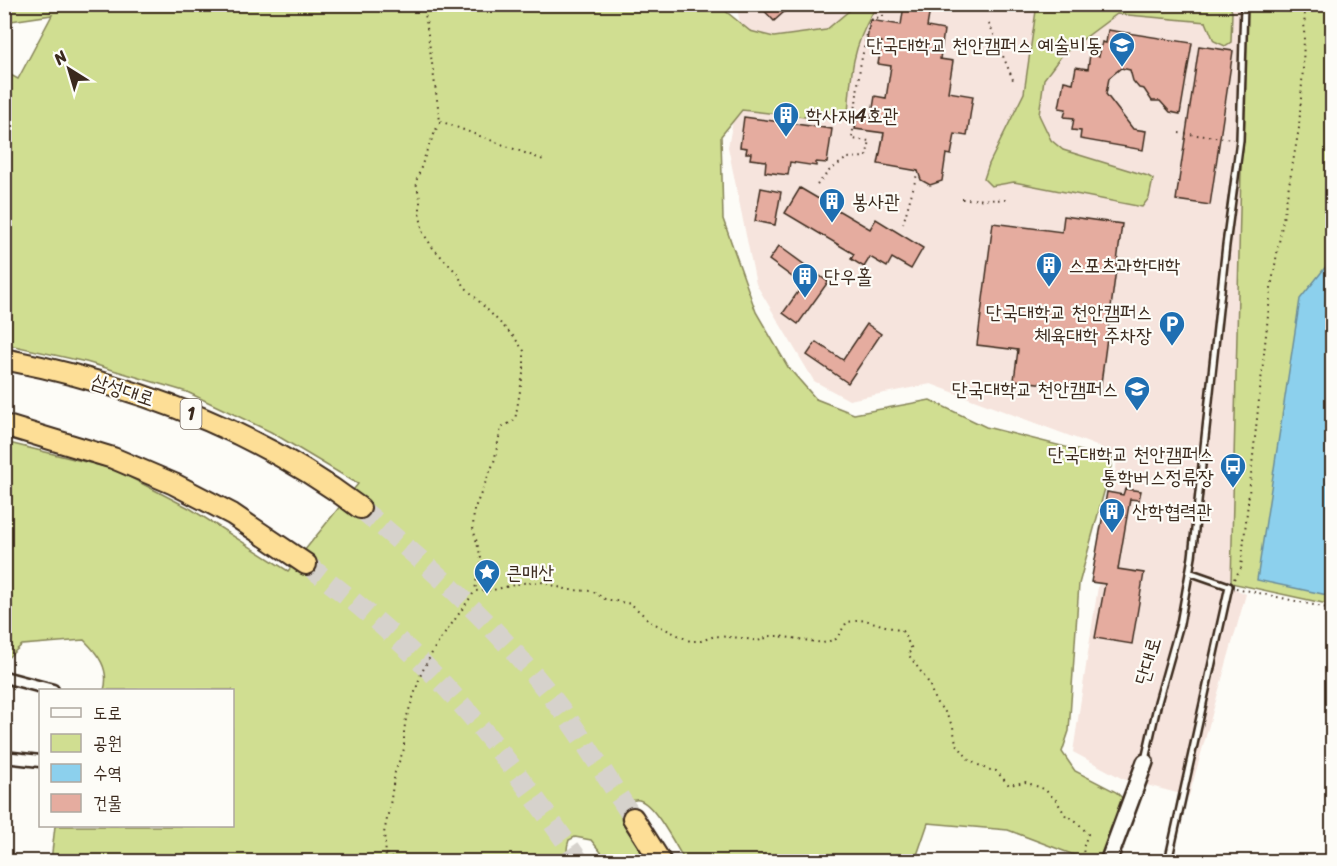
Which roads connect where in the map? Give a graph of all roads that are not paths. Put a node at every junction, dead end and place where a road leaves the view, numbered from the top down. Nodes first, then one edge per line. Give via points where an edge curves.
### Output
1 (1244, 4) edge
2 (4, 359) edge
3 (4, 425) edge
4 (360, 508) tunnel mouth
5 (306, 564) tunnel mouth
6 (1189, 572) junction
7 (4, 677) edge
8 (49, 689) edge
9 (4, 757) edge
10 (39, 760) edge
11 (1145, 762) joint
12 (633, 818) tunnel mouth
13 (661, 861) edge
14 (1108, 861) edge
15 (1168, 861) edge

1 - 6 lane, 단대로 via 1240,140
2 - 4 highway, 삼성대로 / 1 via 60,370 188,412 317,477
3 - 5 highway via 113,458 174,484 232,514
6 - 11 lane, 단대로
6 - 15 lane via 1229,586
7 - 8 street
9 - 10 street
11 - 14 street, 단대로
12 - 13 highway

